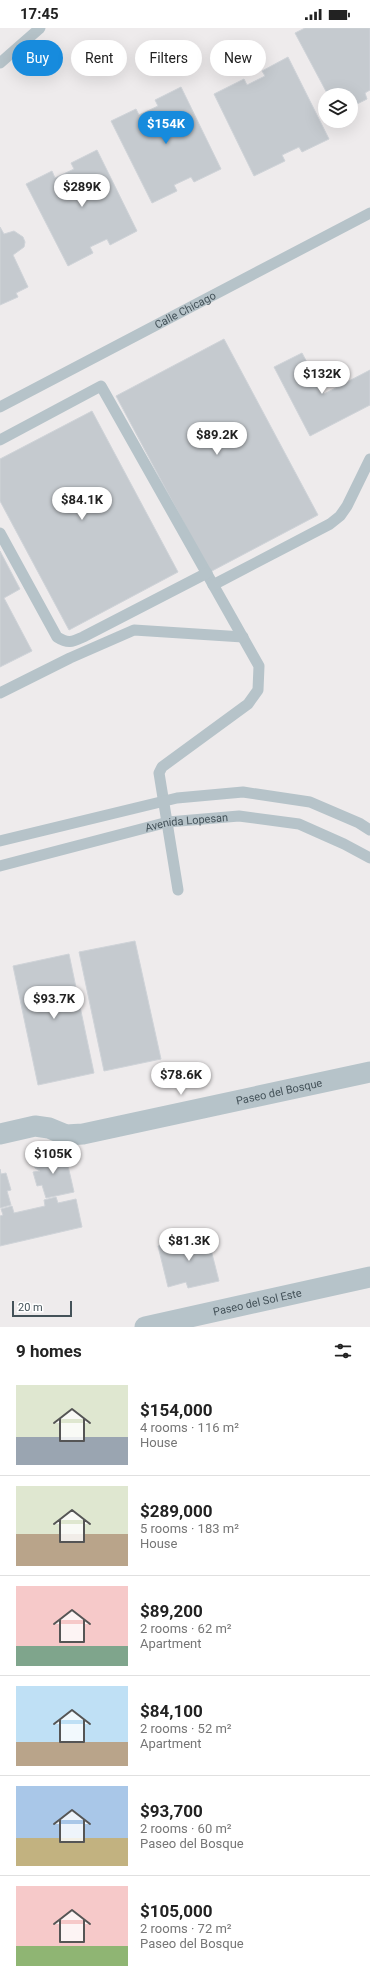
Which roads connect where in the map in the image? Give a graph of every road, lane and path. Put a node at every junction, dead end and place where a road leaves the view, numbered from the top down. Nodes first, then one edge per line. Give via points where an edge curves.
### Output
1 (40, 28) edge
2 (0, 63) edge
3 (370, 213) edge
4 (0, 406) edge
5 (0, 440) edge
6 (370, 459) edge
7 (0, 533) edge
8 (207, 574) junction
9 (213, 586) junction
10 (243, 637) junction
11 (0, 693) edge
12 (163, 801) junction
13 (168, 822) junction
14 (370, 830) edge
15 (0, 841) edge
16 (370, 858) edge
17 (0, 866) edge
18 (178, 890) dead end
19 (370, 1072) edge
20 (0, 1134) edge
21 (370, 1277) edge
22 (145, 1327) edge

1 - 2 lane
3 - 4 lane, Calle Chicago
5 - 8 lane via 101,386
6 - 9 lane via 340,516 330,524
7 - 8 lane via 57,637 65,642 71,643
8 - 9 lane
9 - 10 lane
10 - 11 lane via 134,630
10 - 12 lane via 259,666 258,690 248,704 162,767 159,782
12 - 13 lane
12 - 14 lane, Avenida Lopesan via 243,792 310,802 360,823
12 - 15 lane, Avenida Lopesan
13 - 16 lane, Avenida Lopesan via 239,816 299,824
13 - 17 lane, Avenida Lopesan
13 - 18 lane
19 - 20 street, Paseo del Bosque via 82,1134 66,1135 35,1126
21 - 22 street, Paseo del Sol Este

